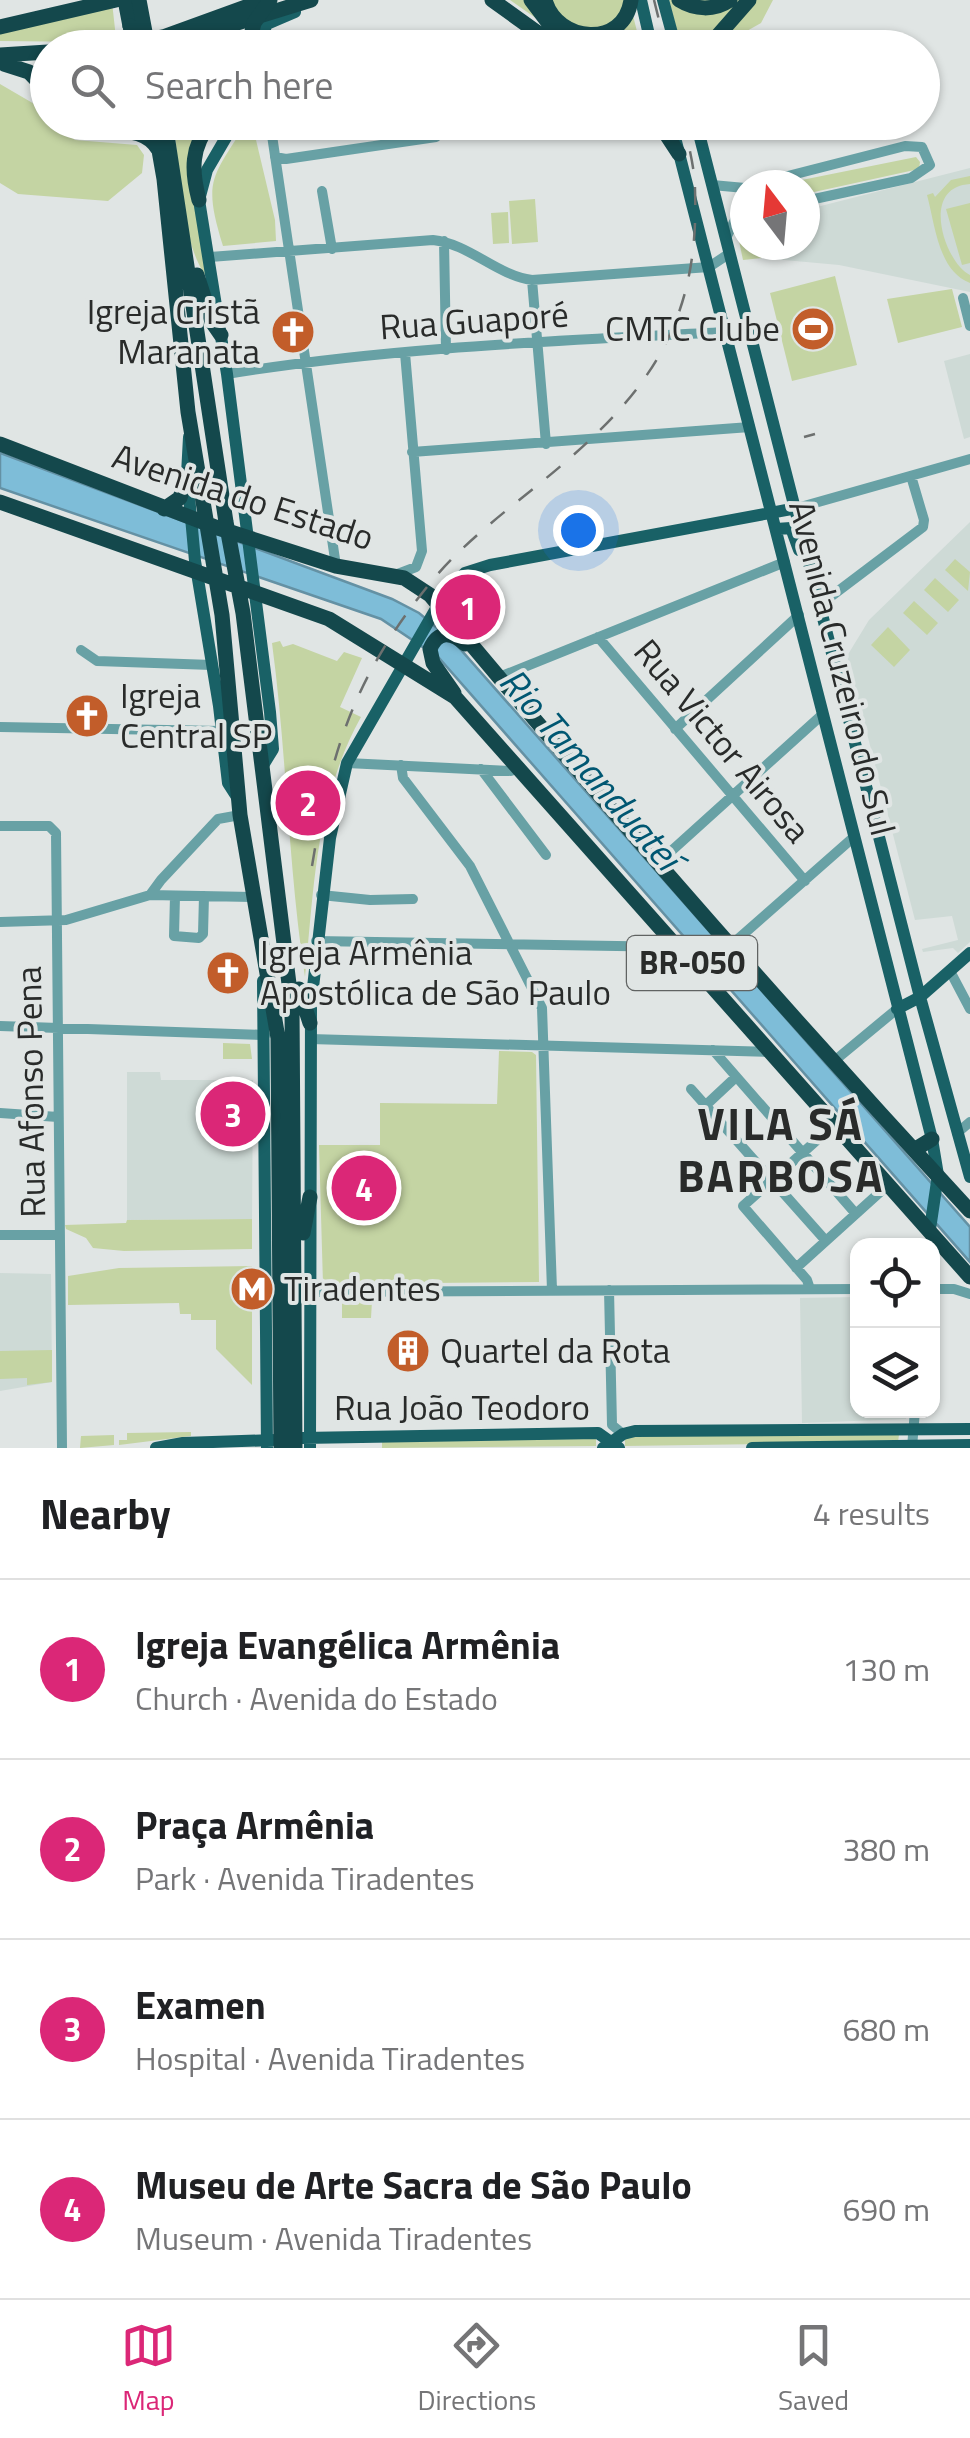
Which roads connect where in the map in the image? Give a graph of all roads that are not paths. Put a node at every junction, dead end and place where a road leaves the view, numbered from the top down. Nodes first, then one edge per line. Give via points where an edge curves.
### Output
1 (116, 0) edge
2 (125, 0) edge
3 (138, 0) edge
4 (267, 0) edge
5 (310, 0) edge
6 (492, 0) edge
7 (530, 0) edge
8 (545, 0) edge
9 (631, 0) edge
10 (640, 0) edge
11 (663, 0) edge
12 (679, 0) edge
13 (730, 0) edge
14 (749, 0) edge
15 (0, 27) edge
16 (132, 30) edge
17 (146, 30) edge
18 (179, 30) edge
19 (215, 30) edge
20 (252, 30) edge
21 (264, 30) edge
22 (534, 30) edge
23 (553, 30) edge
24 (572, 30) edge
25 (611, 30) edge
26 (648, 30) edge
27 (671, 30) edge
28 (723, 30) edge
29 (0, 47) edge
30 (30, 49) edge
31 (30, 54) edge
32 (1, 61) edge
33 (30, 63) edge
34 (30, 73) edge
35 (153, 140) edge
36 (162, 140) edge
37 (168, 140) edge
38 (200, 140) edge
39 (224, 140) edge
40 (273, 140) edge
41 (410, 140) edge
42 (670, 140) edge
43 (676, 140) edge
44 (701, 140) edge
45 (160, 152) junction
46 (680, 154) junction
47 (275, 157) junction
48 (818, 170) edge
49 (712, 184) junction
50 (730, 186) edge
51 (322, 191) dead end
52 (820, 198) edge
53 (199, 200) junction
54 (730, 230) edge
55 (726, 238) junction
56 (444, 242) junction
57 (185, 249) junction
58 (332, 249) junction
59 (290, 251) junction
60 (730, 253) joint
61 (210, 257) junction
62 (732, 260) edge
63 (708, 267) junction
64 (532, 280) junction
65 (963, 298) dead end
66 (970, 326) edge
67 (725, 332) junction
68 (221, 335) junction
69 (537, 343) junction
70 (446, 350) junction
71 (405, 353) junction
72 (732, 359) junction
73 (307, 362) junction
74 (227, 374) junction
75 (763, 378) junction
76 (750, 428) junction
77 (191, 429) junction
78 (0, 444) edge
79 (546, 444) junction
80 (412, 452) junction
81 (970, 460) edge
82 (187, 474) junction
83 (911, 476) junction
84 (790, 482) junction
85 (0, 502) edge
86 (796, 508) junction
87 (164, 509) junction
88 (772, 514) junction
89 (198, 523) junction
90 (776, 529) junction
91 (238, 537) junction
92 (785, 562) junction
93 (336, 566) junction
94 (196, 567) junction
95 (813, 572) junction
96 (216, 574) junction
97 (394, 575) junction
98 (245, 583) junction
99 (821, 604) junction
100 (435, 612) junction
101 (799, 615) junction
102 (598, 637) junction
103 (81, 650) dead end
104 (473, 650) junction
105 (402, 663) junction
106 (212, 666) junction
107 (497, 678) junction
108 (455, 697) junction
109 (823, 714) junction
110 (0, 727) edge
111 (675, 729) junction
112 (222, 732) junction
113 (347, 763) junction
114 (401, 765) junction
115 (520, 767) junction
116 (481, 769) junction
117 (732, 796) junction
118 (237, 797) junction
119 (240, 816) junction
120 (0, 826) edge
121 (855, 836) junction
122 (546, 855) dead end
123 (658, 863) junction
124 (805, 880) junction
125 (150, 895) junction
126 (321, 895) junction
127 (175, 896) junction
128 (204, 896) junction
129 (252, 897) junction
130 (413, 900) dead end
131 (0, 922) edge
132 (56, 922) junction
133 (879, 937) junction
134 (316, 942) junction
135 (511, 944) junction
136 (730, 946) junction
137 (679, 948) junction
138 (970, 953) edge
139 (950, 971) junction
140 (916, 981) junction
141 (920, 997) junction
142 (897, 1009) junction
143 (970, 1009) edge
144 (306, 1019) junction
145 (0, 1026) edge
146 (58, 1028) junction
147 (271, 1032) junction
148 (544, 1046) junction
149 (712, 1050) junction
150 (771, 1052) junction
151 (832, 1062) junction
152 (736, 1077) junction
153 (691, 1089) dead end
154 (706, 1105) junction
155 (0, 1113) edge
156 (58, 1117) junction
157 (970, 1122) edge
158 (835, 1124) junction
159 (957, 1133) junction
160 (932, 1138) junction
161 (914, 1150) junction
162 (802, 1153) junction
163 (970, 1177) edge
164 (772, 1180) junction
165 (937, 1181) junction
166 (889, 1184) junction
167 (310, 1196) joint
168 (970, 1211) edge
169 (856, 1214) junction
170 (930, 1230) edge
171 (0, 1235) edge
172 (60, 1235) junction
173 (826, 1241) junction
174 (796, 1268) junction
175 (970, 1277) edge
176 (810, 1289) junction
177 (850, 1289) edge
178 (940, 1289) edge
179 (552, 1290) junction
180 (608, 1290) junction
181 (303, 1294) junction
182 (970, 1294) edge
183 (915, 1418) edge
184 (970, 1429) edge
185 (914, 1430) junction
186 (792, 1432) junction
187 (614, 1441) edge
188 (288, 1444) edge
189 (970, 1445) edge
190 (912, 1447) edge
191 (62, 1448) edge
192 (156, 1448) edge
193 (752, 1448) edge
194 (812, 1448) edge

1 - 15 highway
2 - 16 highway, bridge
3 - 17 highway, bridge
4 - 18 highway
4 - 20 highway, bridge
5 - 19 highway
5 - 21 main road
6 - 22 highway
7 - 23 highway
8 - 24 highway via 553,17
9 - 25 highway via 627,15
10 - 26 main road
11 - 27 main road
12 - 13 highway via 705,8
14 - 28 highway
29 - 30 highway
31 - 32 highway
32 - 33 highway
32 - 34 highway
35 - 45 highway
36 - 45 highway
37 - 57 highway
38 - 53 highway via 194,176
39 - 53 main road
40 - 47 street
41 - 47 street
42 - 46 highway
43 - 46 main road, Avenida Cruzeiro do Sul
44 - 49 main road, Avenida Cruzeiro do Sul
45 - 77 highway
46 - 63 main road, Avenida Cruzeiro do Sul
47 - 59 street
48 - 52 street via 905,146 922,146 930,165 912,178
49 - 50 street
49 - 55 main road, Avenida Cruzeiro do Sul
51 - 58 street
53 - 61 main road
54 - 55 street
55 - 60 main road, Avenida Cruzeiro do Sul
56 - 58 street
56 - 64 street
56 - 70 street
57 - 68 highway
57 - 91 highway
58 - 59 street
59 - 61 street
59 - 73 street
60 - 63 street
61 - 68 main road
62 - 75 main road, Avenida Cruzeiro do Sul
63 - 64 street
63 - 67 main road, Avenida Cruzeiro do Sul
64 - 69 street
65 - 66 street
67 - 69 street, Rua Guaporé
67 - 72 main road, Avenida Cruzeiro do Sul
68 - 74 main road
69 - 70 street, Rua Guaporé
69 - 79 street
70 - 71 street, Rua Guaporé
71 - 73 street, Rua Guaporé
71 - 80 street
72 - 75 main road via 745,376
72 - 76 main road, Avenida Cruzeiro do Sul
73 - 74 street, Rua Guaporé
73 - 93 street
74 - 91 main road
75 - 84 main road, Avenida Cruzeiro do Sul
76 - 79 street
76 - 88 main road, Avenida Cruzeiro do Sul
77 - 82 main road
77 - 89 highway
78 - 87 highway, Avenida do Estado / BR-050
79 - 80 street
80 - 97 street via 422,557
81 - 83 street
82 - 87 highway via 180,498
82 - 89 main road
83 - 86 street
83 - 99 street via 922,526
84 - 86 main road, Avenida Cruzeiro do Sul
84 - 88 main road
85 - 94 highway, BR-050
86 - 88 main road
86 - 95 main road, Avenida Cruzeiro do Sul
87 - 89 highway, Avenida do Estado / BR-050
88 - 90 main road, Avenida Cruzeiro do Sul
88 - 100 main road via 477,568 459,578
89 - 91 highway, Avenida do Estado / BR-050
89 - 94 main road
89 - 96 highway
90 - 92 main road, Avenida Cruzeiro do Sul
90 - 95 main road via 790,528 804,566
91 - 93 highway, Avenida do Estado / BR-050
91 - 98 highway
92 - 101 main road, Avenida Cruzeiro do Sul
92 - 102 street
93 - 97 highway, Avenida do Estado / BR-050
94 - 96 highway, BR-050
94 - 106 main road
95 - 99 main road, Avenida Cruzeiro do Sul
96 - 98 highway, BR-050
96 - 118 highway
97 - 100 highway, Avenida do Estado / BR-050 via 416,584
98 - 105 highway, BR-050 via 329,619
98 - 144 highway via 285,936
99 - 140 main road, Avenida Cruzeiro do Sul
100 - 104 highway, Avenida do Estado / BR-050
100 - 105 main road
101 - 109 main road, Avenida Cruzeiro do Sul
101 - 111 street
102 - 107 street
102 - 111 street, Rua Victor Airosa
103 - 106 street via 98,661
104 - 107 highway, Avenida do Estado / BR-050
104 - 108 highway via 444,634 430,649
105 - 108 highway, BR-050
105 - 113 main road
106 - 112 main road
107 - 123 highway, Avenida do Estado / BR-050
108 - 115 highway, BR-050
109 - 117 street
109 - 121 main road, Avenida Cruzeiro do Sul
110 - 112 street
111 - 117 street, Rua Victor Airosa
112 - 118 main road via 228,783
113 - 114 street
113 - 126 main road
114 - 116 street
114 - 135 street via 403,778 470,866
115 - 116 street
115 - 137 highway, BR-050
116 - 122 street
117 - 123 street
117 - 124 street, Rua Victor Airosa
118 - 119 highway
119 - 125 street via 218,819
119 - 129 highway
120 - 132 street, Rua Afonso Pena via 54,828
121 - 124 street
121 - 133 main road, Avenida Cruzeiro do Sul
123 - 136 highway, Avenida do Estado / BR-050
124 - 136 street
125 - 127 street
125 - 132 street
126 - 130 street
126 - 134 main road
127 - 128 street
127 - 128 street via 174,936 199,938
128 - 129 street
129 - 147 highway
131 - 132 street
132 - 146 street, Rua Afonso Pena
133 - 140 main road via 899,988 907,991
133 - 142 main road, Avenida Cruzeiro do Sul
134 - 135 street
134 - 144 main road
135 - 137 street
135 - 148 street via 542,1008
136 - 151 highway, Avenida do Estado / BR-050
137 - 150 highway, BR-050
138 - 139 main road
139 - 141 main road
139 - 143 street
140 - 141 main road, Avenida Cruzeiro do Sul
141 - 142 main road
141 - 159 main road, Avenida Cruzeiro do Sul
142 - 151 street
142 - 160 main road, Avenida Cruzeiro do Sul
144 - 147 highway
144 - 148 street
144 - 167 main road
144 - 181 highway
145 - 146 street
146 - 147 street
146 - 156 street, Rua Afonso Pena
147 - 188 highway
148 - 149 street
148 - 179 street
149 - 150 street
149 - 152 street
150 - 158 highway, BR-050
151 - 161 highway, Avenida do Estado / BR-050
152 - 154 street
152 - 162 street
153 - 154 street
154 - 164 street
155 - 156 street
156 - 172 street, Rua Afonso Pena
157 - 159 street
158 - 162 street
158 - 166 highway, BR-050
159 - 163 main road, Avenida Cruzeiro do Sul
160 - 161 highway
160 - 165 main road, Avenida Cruzeiro do Sul
161 - 165 highway, Avenida do Estado / BR-050
162 - 164 street
162 - 169 street
164 - 173 street
164 - 174 street via 743,1207
165 - 168 highway, Avenida do Estado / BR-050
165 - 170 main road, Avenida Cruzeiro do Sul
166 - 169 street
166 - 170 highway, BR-050
167 - 181 highway
169 - 173 street
170 - 175 highway, BR-050
171 - 172 street
172 - 191 street, Rua Afonso Pena
173 - 174 street
174 - 176 street
176 - 177 street
176 - 180 street
178 - 182 street
179 - 180 street
179 - 181 street
180 - 187 street
181 - 188 highway
183 - 185 street
184 - 185 main road, Rua João Teodoro
185 - 186 main road, Rua João Teodoro
185 - 190 street
186 - 187 main road, Rua João Teodoro
186 - 194 main road
187 - 188 main road, Rua João Teodoro via 598,1434
188 - 192 main road, Rua João Teodoro
189 - 190 main road
190 - 194 main road
193 - 194 main road

